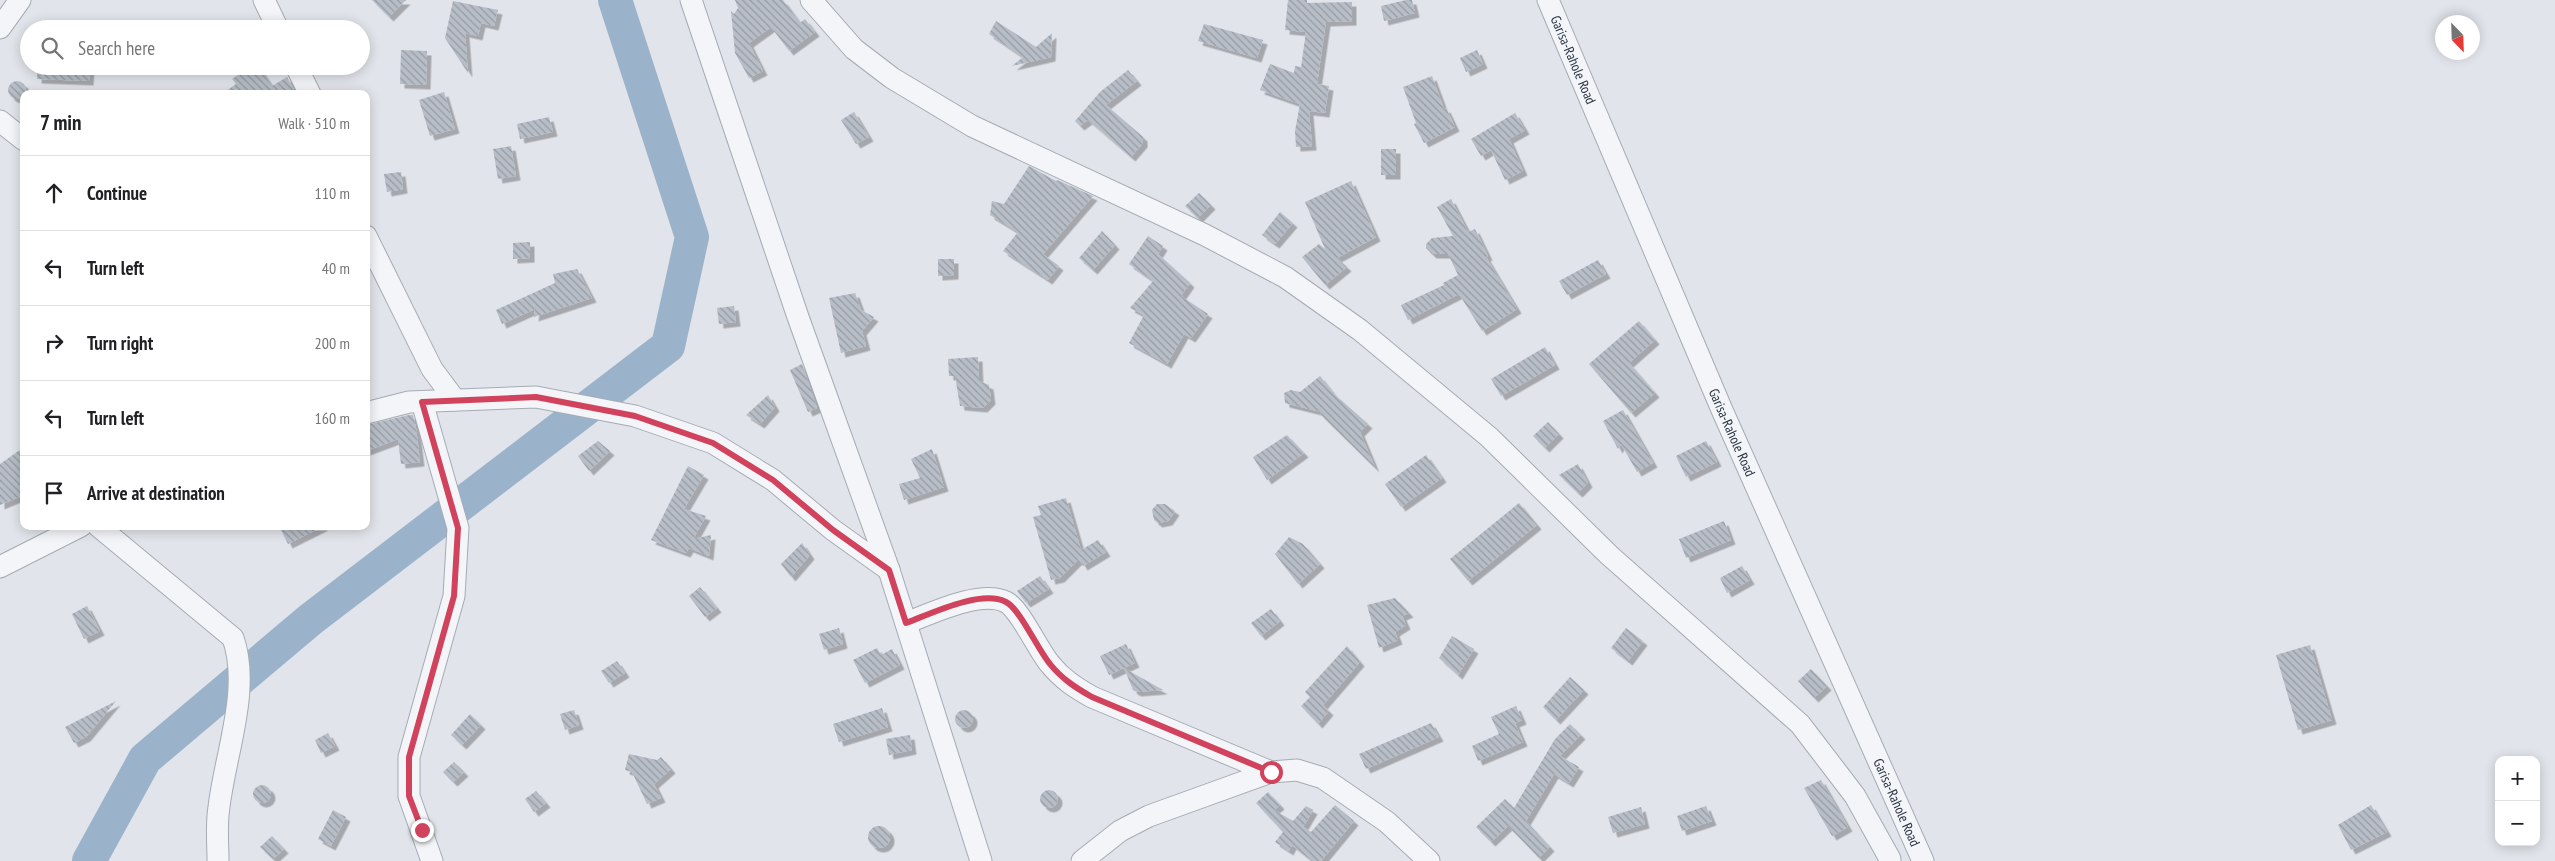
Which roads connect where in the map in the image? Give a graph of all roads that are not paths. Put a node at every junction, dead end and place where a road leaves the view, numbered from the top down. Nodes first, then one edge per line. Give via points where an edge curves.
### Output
1 (20, 0) edge
2 (264, 0) edge
3 (691, 0) edge
4 (811, 0) edge
5 (1548, 0) edge
6 (274, 20) edge
7 (0, 28) edge
8 (300, 75) edge
9 (308, 90) edge
10 (0, 121) edge
11 (20, 137) edge
12 (370, 244) edge
13 (455, 400) junction
14 (422, 402) junction
15 (370, 411) edge
16 (73, 530) edge
17 (103, 530) edge
18 (0, 567) edge
19 (889, 570) junction
20 (906, 623) junction
21 (1271, 772) junction
22 (1920, 855) edge
23 (1888, 860) edge
24 (218, 861) edge
25 (432, 861) edge
26 (981, 861) edge
27 (1082, 861) edge
28 (1429, 861) edge

1 - 7 street
2 - 6 street
3 - 19 street via 798,317
4 - 23 street via 854,49 892,78 972,126 1205,235 1285,277 1360,330 1489,437 1609,555 1800,724 1855,796
5 - 22 street, Garisa-Rahole Road via 1722,410
8 - 9 street
10 - 11 street
12 - 13 street via 432,369
13 - 14 street
13 - 19 street via 536,397 635,416 713,443 773,480 833,530
14 - 15 street
14 - 25 street via 458,528 454,596 409,757 409,796
16 - 18 street
17 - 24 street via 233,638 239,666 218,809
19 - 20 street
20 - 21 street via 966,602 988,599 1006,602 1020,616 1049,664 1069,684 1092,697
20 - 26 street
21 - 27 street via 1149,816 1120,831
21 - 28 street via 1297,770 1323,778 1387,822
22 - 23 street

